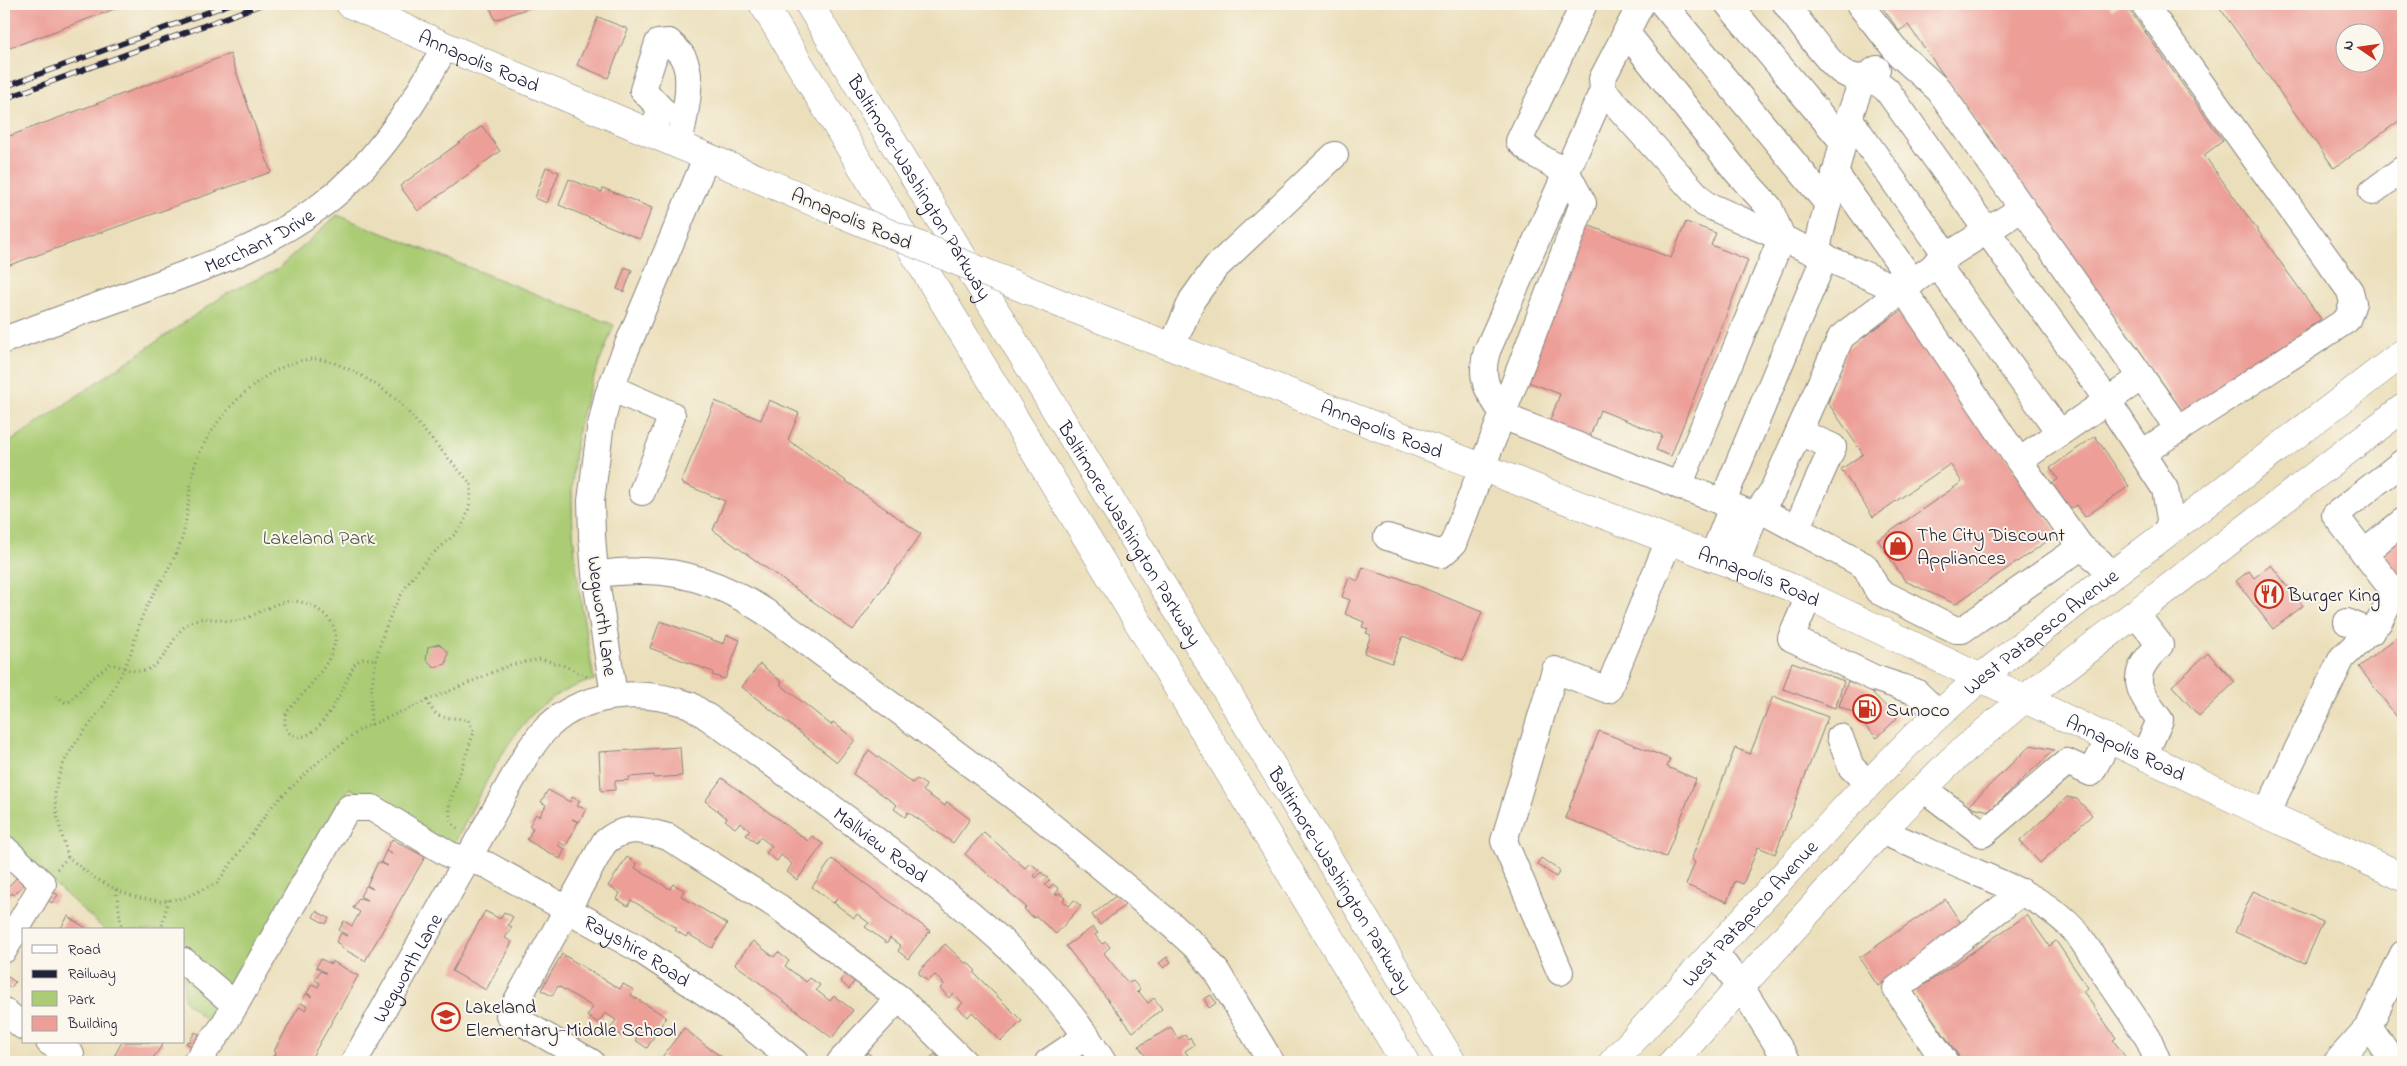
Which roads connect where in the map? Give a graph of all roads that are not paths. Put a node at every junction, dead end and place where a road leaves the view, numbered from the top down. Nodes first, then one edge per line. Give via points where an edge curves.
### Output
1 (350, 4) edge
2 (763, 4) edge
3 (810, 4) edge
4 (1584, 4) edge
5 (1641, 4) edge
6 (1663, 4) edge
7 (1728, 4) edge
8 (1786, 4) edge
9 (1859, 4) edge
10 (2144, 4) edge
11 (1626, 32) junction
12 (445, 46) junction
13 (1899, 54) junction
14 (1863, 78) junction
15 (1603, 90) junction
16 (1961, 120) junction
17 (1846, 130) junction
18 (650, 132) junction
19 (1924, 143) junction
20 (679, 144) junction
21 (707, 156) junction
22 (1334, 156) dead end
23 (1990, 162) junction
24 (2403, 169) edge
25 (1567, 173) junction
26 (1835, 173) junction
27 (1954, 186) junction
28 (2372, 192) dead end
29 (1828, 204) junction
30 (2023, 208) junction
31 (1986, 231) junction
32 (1782, 237) junction
33 (2052, 250) junction
34 (1820, 254) junction
35 (1942, 260) junction
36 (2016, 273) junction
37 (1908, 286) junction
38 (2083, 294) junction
39 (2048, 318) junction
40 (2113, 335) junction
41 (4, 340) edge
42 (1172, 347) junction
43 (2403, 354) edge
44 (2078, 360) junction
45 (2142, 377) junction
46 (611, 388) junction
47 (2107, 400) junction
48 (2403, 408) edge
49 (1502, 414) junction
50 (2179, 430) junction
51 (1799, 432) junction
52 (2060, 433) junction
53 (2142, 453) junction
54 (2019, 461) junction
55 (2403, 462) edge
56 (1481, 467) junction
57 (1679, 486) junction
58 (2165, 489) junction
59 (642, 492) dead end
60 (2212, 499) junction
61 (1742, 508) junction
62 (2403, 521) edge
63 (1796, 529) junction
64 (2168, 532) junction
65 (1387, 537) dead end
66 (1669, 540) junction
67 (2081, 547) junction
68 (2364, 553) junction
69 (1723, 562) junction
70 (596, 574) junction
71 (2110, 576) junction
72 (1809, 596) junction
73 (2135, 613) junction
74 (1980, 678) junction
75 (606, 688) junction
76 (2024, 699) junction
77 (1939, 714) junction
78 (1840, 737) dead end
79 (2109, 740) junction
80 (2144, 756) junction
81 (1869, 784) junction
82 (1924, 789) junction
83 (2266, 814) junction
84 (1881, 831) junction
85 (4, 848) edge
86 (469, 860) junction
87 (2403, 877) edge
88 (2022, 892) junction
89 (567, 909) junction
90 (4, 950) edge
91 (1714, 951) junction
92 (2403, 954) edge
93 (185, 963) edge
94 (1560, 972) dead end
95 (1741, 987) junction
96 (898, 998) junction
97 (235, 1005) junction
98 (4, 1011) edge
99 (22, 1025) edge
100 (2368, 1026) junction
101 (1087, 1036) junction
102 (196, 1062) edge
103 (354, 1062) edge
104 (591, 1062) edge
105 (795, 1062) edge
106 (840, 1062) edge
107 (964, 1062) edge
108 (1048, 1062) edge
109 (1103, 1062) edge
110 (1271, 1062) edge
111 (1404, 1062) edge
112 (1452, 1062) edge
113 (1613, 1062) edge
114 (1673, 1062) edge
115 (1788, 1062) edge
116 (1944, 1062) edge
117 (2158, 1062) edge
118 (2337, 1062) edge
119 (2393, 1062) edge

1 - 12 main road, Annapolis Road
2 - 111 main road, Baltimore-Washington Parkway
3 - 112 main road, Baltimore-Washington Parkway
4 - 25 street via 1519,141
5 - 11 street
6 - 29 street
7 - 17 street
8 - 14 street via 1823,52 1844,72
9 - 13 street
10 - 50 street via 2350,291 2352,303 2347,320
11 - 15 street via 1602,79
11 - 32 street via 1737,172 1769,207
12 - 18 main road, Annapolis Road
12 - 41 street, Merchant Drive via 422,90 400,122 357,174 324,204 276,235 230,258
13 - 14 street
13 - 16 street via 1939,90
14 - 17 street
14 - 19 street via 1878,82 1886,90
15 - 25 street
15 - 32 street via 1705,204
16 - 19 street
16 - 23 street
17 - 26 street
17 - 35 street
18 - 20 main road, Annapolis Road
18 - 20 street via 662,110 650,97 658,42 668,42 683,57 687,76 688,99
19 - 27 street
20 - 21 main road, Annapolis Road
21 - 42 main road, Annapolis Road, bridge
21 - 46 street, Wegworth Lane
22 - 42 street via 1215,268 1192,300
23 - 27 street
23 - 30 street
24 - 28 street
25 - 49 street via 1583,202
25 - 49 street via 1487,351 1483,367 1485,385
26 - 29 street
26 - 37 street
27 - 31 street
29 - 34 street
30 - 31 street
30 - 33 street
31 - 35 street
31 - 36 street
32 - 34 street
32 - 57 street
33 - 36 street
33 - 38 street
34 - 37 street via 1881,282
34 - 61 street
35 - 37 street
35 - 52 street
36 - 39 street
37 - 51 street via 1841,337
37 - 54 street
38 - 39 street
38 - 40 street
39 - 44 street
40 - 44 street
40 - 45 street
42 - 56 main road, Annapolis Road
43 - 60 main road, West Patapsco Avenue
44 - 47 street
45 - 47 street
45 - 50 street
46 - 59 street via 672,414
46 - 70 street, Wegworth Lane via 600,430 591,501
47 - 52 street
47 - 53 street
48 - 73 main road
49 - 56 street
49 - 57 street
50 - 53 street
51 - 61 street via 1772,492
51 - 63 street via 1833,447
52 - 54 street
53 - 58 street
54 - 67 street
55 - 68 street via 2335,515
56 - 65 street via 1453,544 1442,554
56 - 66 main road, Annapolis Road
57 - 61 street
58 - 60 street via 2187,498
58 - 64 street via 2170,519
60 - 64 main road, West Patapsco Avenue
61 - 63 street
61 - 69 street
62 - 68 street
63 - 67 street via 1865,566 1878,591 1951,628 1962,630
64 - 71 main road, West Patapsco Avenue
66 - 69 main road, Annapolis Road
66 - 94 street via 1608,690 1555,670 1504,841
67 - 71 street via 2100,562
68 - 83 street via 2392,589 2386,609 2359,627
69 - 72 main road, Annapolis Road
70 - 75 street, Wegworth Lane
70 - 110 street via 639,570 697,580 724,588 773,616 1037,814 1174,926 1217,972
71 - 74 main road, West Patapsco Avenue
72 - 74 main road, Annapolis Road
72 - 77 street via 1791,638 1874,678 1916,692
73 - 76 main road
73 - 80 street via 2160,644 2144,659 2138,677 2141,695 2160,720
74 - 76 main road, Annapolis Road
74 - 77 main road, West Patapsco Avenue
75 - 86 street, Wegworth Lane via 589,702 562,715 542,733 526,755
75 - 101 street, Mallview Road via 667,697 690,705 713,720 990,928 1027,963
76 - 79 main road, Annapolis Road
76 - 82 main road via 1952,760
77 - 81 main road, West Patapsco Avenue
78 - 81 street via 1851,767
79 - 80 main road, Annapolis Road
79 - 82 street via 2091,773 2068,762 1983,834
80 - 83 main road, Annapolis Road
81 - 91 main road, West Patapsco Avenue
82 - 84 main road
83 - 87 main road, Annapolis Road
84 - 88 street
84 - 95 main road
85 - 90 street via 43,884
86 - 89 street, Rayshire Road via 487,865
86 - 97 street, Rayshire Road via 450,855 372,808 349,808
86 - 103 street, Wegworth Lane
88 - 116 street via 1896,989
88 - 117 street via 2046,904 2077,933 2148,1038
89 - 96 street via 604,843 615,833 648,831 668,837 780,908
89 - 104 street via 509,1015
89 - 105 street, Rayshire Road via 682,977 728,1008
91 - 95 street
91 - 113 main road, West Patapsco Avenue
92 - 100 street
93 - 97 street
95 - 114 main road
95 - 115 street
96 - 106 street
96 - 107 street
97 - 102 street
98 - 99 street
100 - 118 street
100 - 119 street
101 - 108 street
101 - 109 street, Mallview Road

